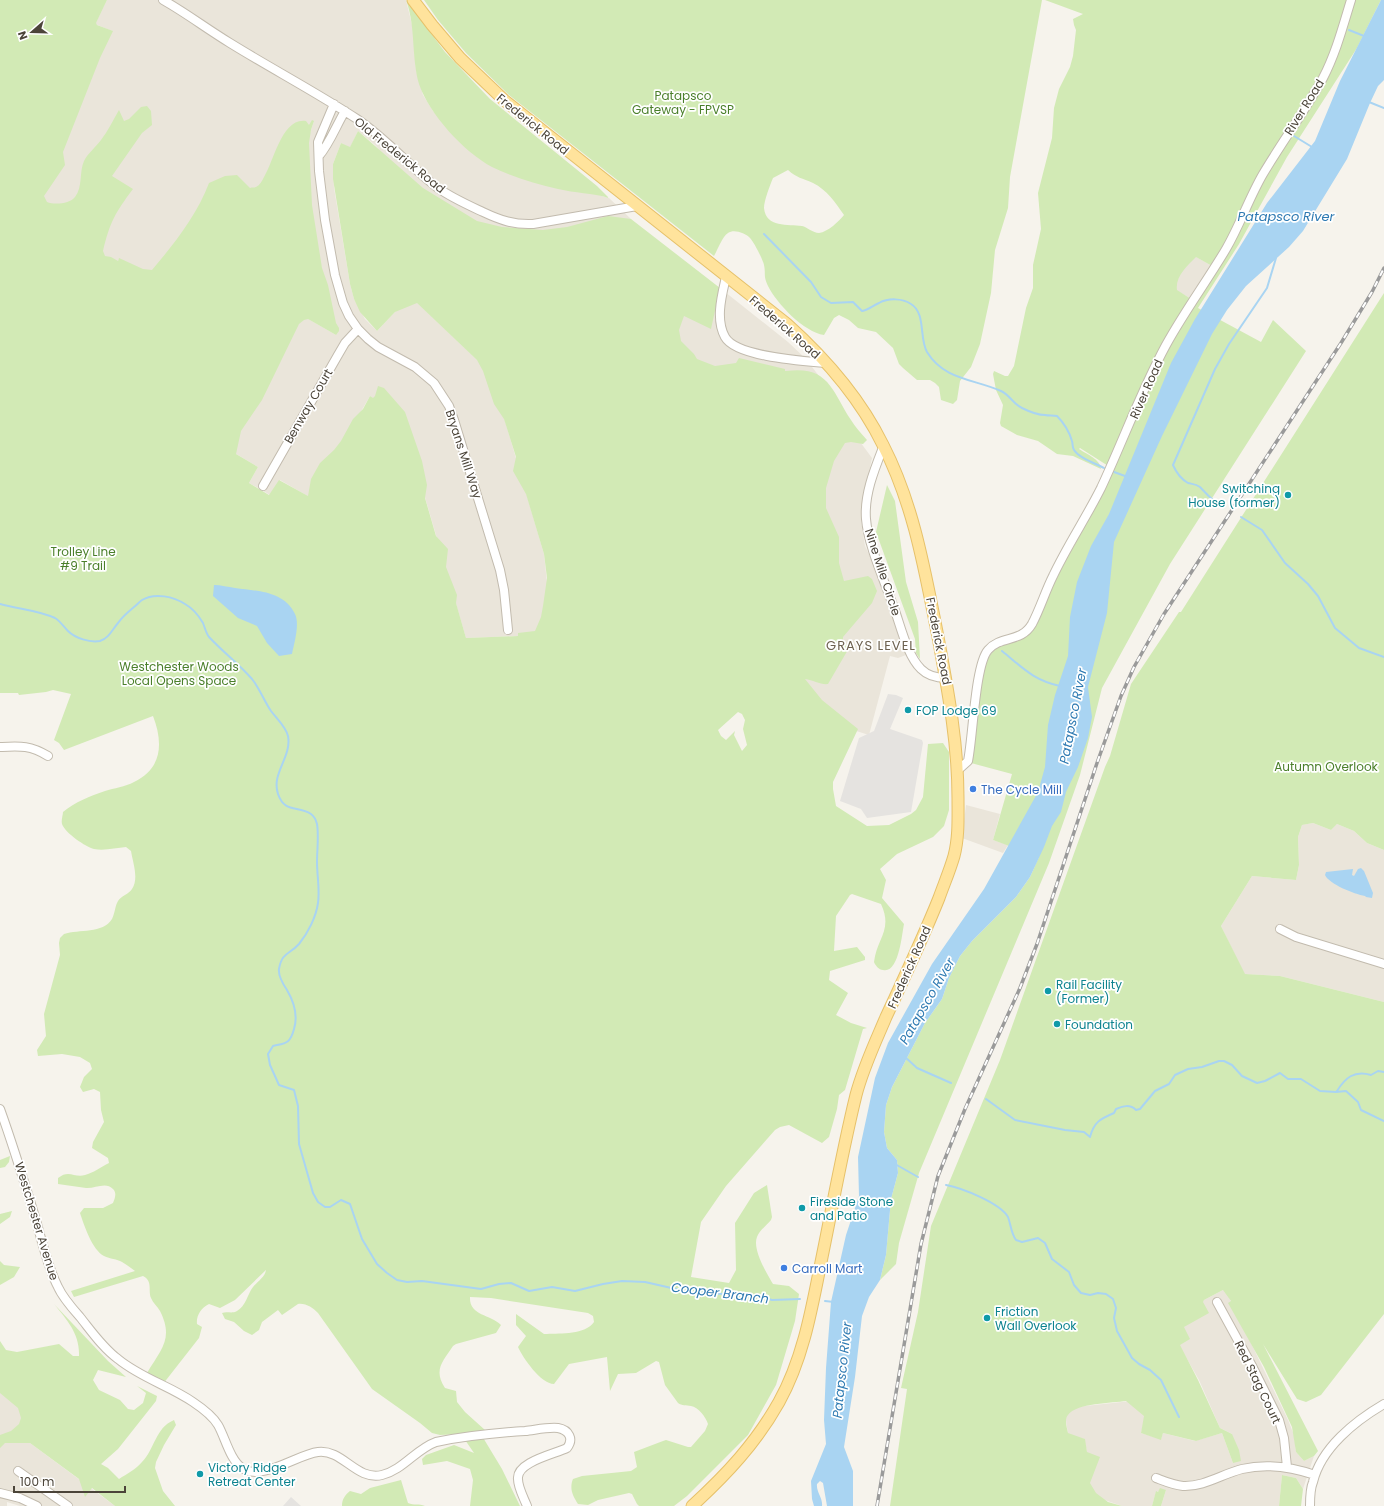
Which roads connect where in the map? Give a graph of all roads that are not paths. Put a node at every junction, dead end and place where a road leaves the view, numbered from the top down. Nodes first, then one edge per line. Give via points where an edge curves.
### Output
1 (164, 0) edge
2 (413, 0) edge
3 (1351, 0) edge
4 (334, 104) junction
5 (345, 111) junction
6 (319, 156) junction
7 (637, 206) junction
8 (726, 277) junction
9 (358, 329) junction
10 (826, 363) junction
11 (884, 445) junction
12 (263, 486) dead end
13 (508, 630) dead end
14 (946, 678) junction
15 (0, 747) edge
16 (48, 756) dead end
17 (958, 770) junction
18 (1280, 929) dead end
19 (1384, 964) edge
20 (0, 1109) edge
21 (1217, 1302) dead end
22 (1384, 1404) edge
23 (1287, 1467) junction
24 (18, 1471) dead end
25 (1315, 1475) junction
26 (1156, 1478) dead end
27 (0, 1493) edge
28 (37, 1506) edge
29 (68, 1506) edge
30 (527, 1506) edge
31 (692, 1506) edge
32 (1310, 1506) edge

1 - 4 street, Old Frederick Road via 230,43
2 - 7 main road, Frederick Road via 432,25 484,82 527,120
3 - 17 street, River Road via 1338,41 1322,78 1252,193 1226,249 1164,348 1101,487 1053,575 1032,624 1021,636 996,643 984,655 968,760
4 - 5 street, Old Frederick Road
4 - 6 street, Bryans Mill Way via 318,142
5 - 6 street via 325,150
5 - 7 street, Old Frederick Road via 386,140 439,188 459,201 502,220 533,224
6 - 9 street, Bryans Mill Way via 318,172 335,275 343,303
7 - 8 main road, Frederick Road
8 - 10 main road, Frederick Road via 787,324
8 - 10 street via 720,323 725,338 731,344 745,350 791,360
9 - 12 street, Benway Court via 338,355
9 - 13 street, Bryans Mill Way via 378,347 425,375 434,383 449,406 500,570
10 - 11 main road, Frederick Road via 858,402
11 - 14 main road, Frederick Road via 901,484 914,526
11 - 14 street, Nine Mile Circle via 869,487 866,518 869,534 912,656 921,670 927,674 936,678
14 - 17 main road, Frederick Road
15 - 16 street via 32,747
17 - 31 main road, Frederick Road via 957,836 954,855 933,913 862,1073 844,1148 814,1300 794,1369 780,1400 747,1451
18 - 19 street via 1296,937
20 - 30 street, Westchester Avenue via 20,1164 46,1257 58,1288 100,1343 116,1358 192,1401 211,1416 222,1432 236,1463 242,1469 263,1471 312,1453 324,1452 338,1456 362,1473 381,1475 390,1473 431,1444 490,1434 559,1428 569,1434 568,1448 527,1464 518,1473 517,1478
21 - 23 street, Red Stag Court via 1279,1420
22 - 25 street via 1333,1445 1324,1455
23 - 25 street
23 - 26 street via 1242,1469 1197,1485 1183,1486
24 - 29 street
25 - 32 street
27 - 28 street

